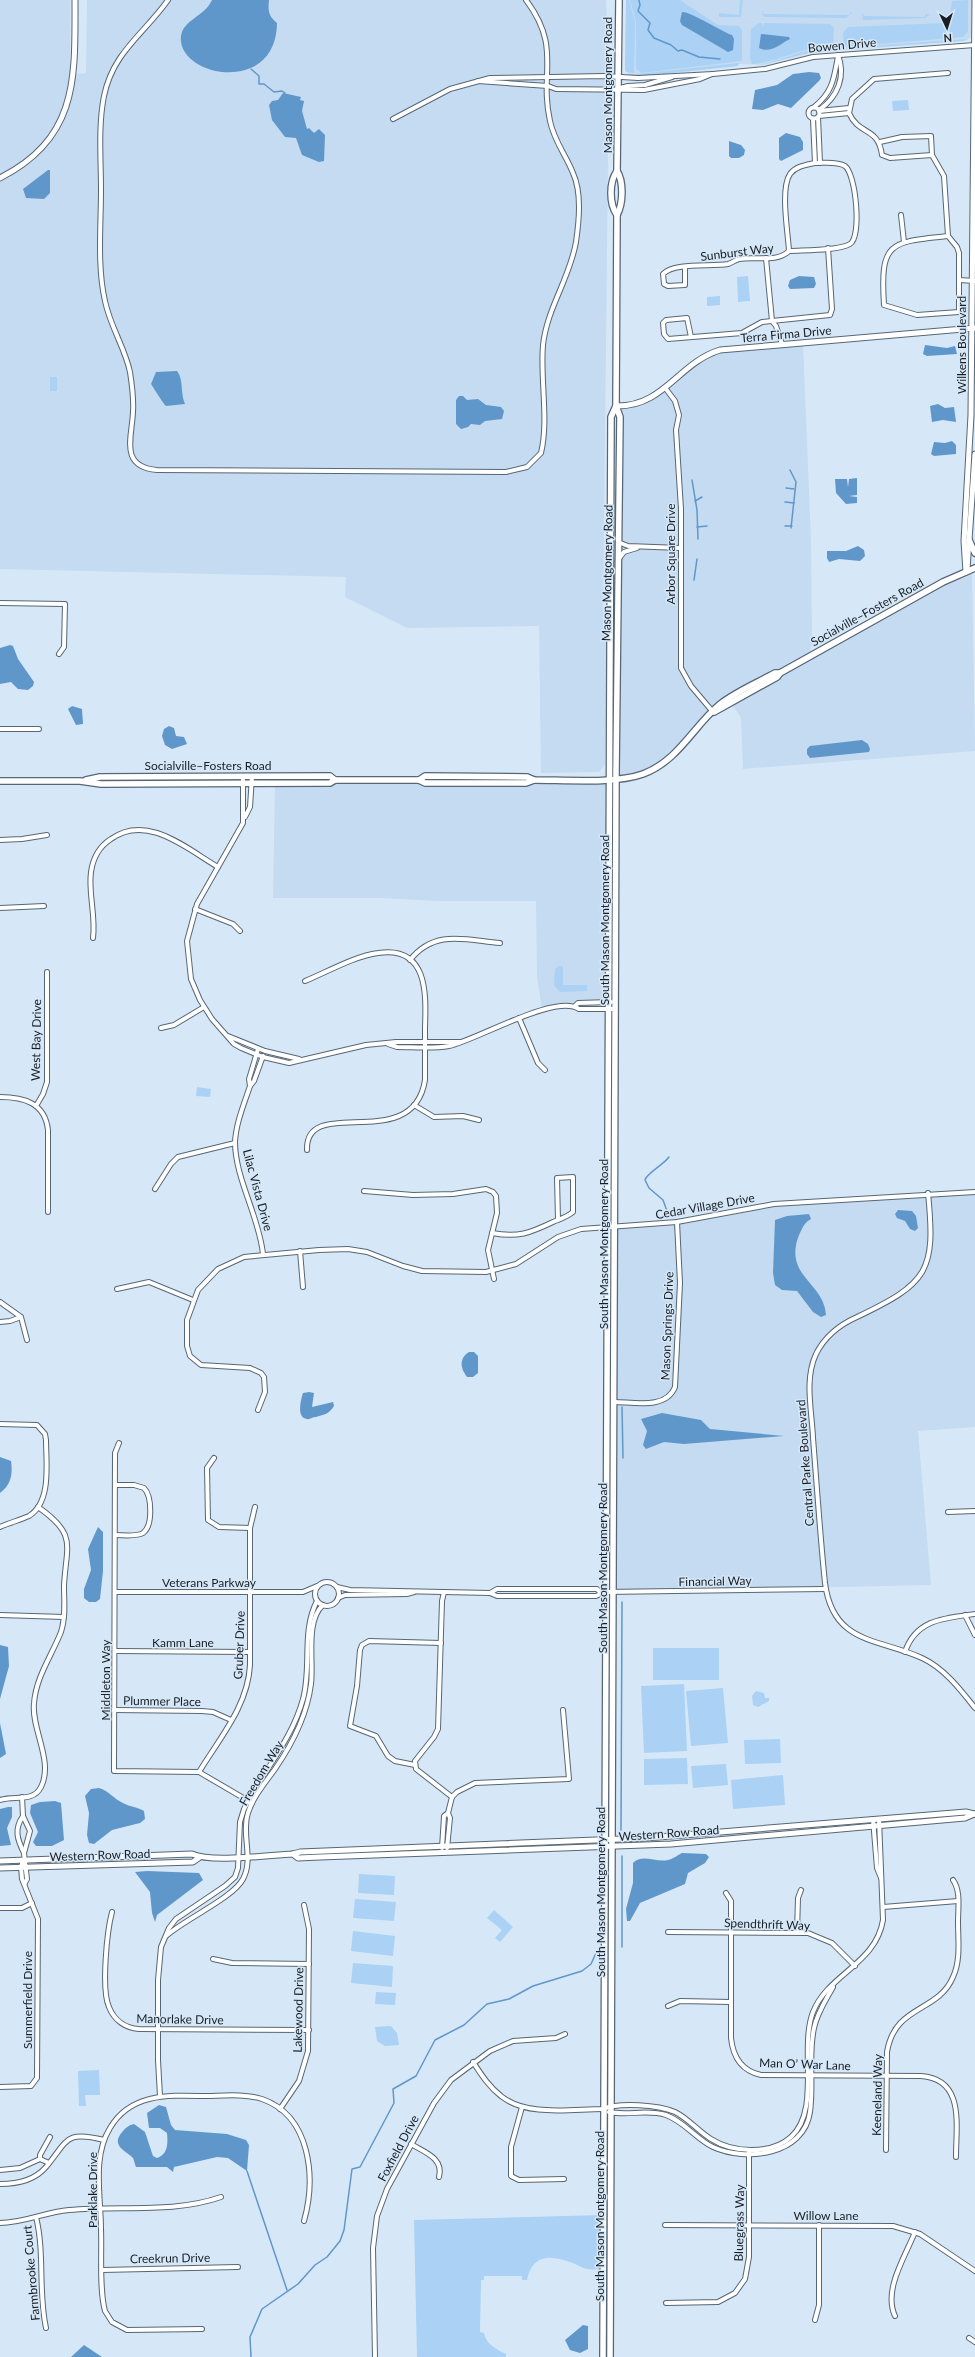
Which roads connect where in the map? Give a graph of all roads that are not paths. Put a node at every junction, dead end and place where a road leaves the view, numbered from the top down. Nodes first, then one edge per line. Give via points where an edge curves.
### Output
1 (75, 0) edge
2 (168, 0) edge
3 (526, 0) edge
4 (619, 0) edge
5 (975, 0) edge
6 (975, 45) edge
7 (838, 55) junction
8 (948, 73) dead end
9 (712, 74) junction
10 (679, 75) junction
11 (548, 77) junction
12 (618, 78) junction
13 (478, 81) junction
14 (548, 86) junction
15 (618, 89) junction
16 (849, 108) junction
17 (818, 109) junction
18 (849, 113) junction
19 (819, 117) junction
20 (393, 119) dead end
21 (813, 119) junction
22 (880, 142) junction
23 (932, 155) junction
24 (815, 163) junction
25 (820, 163) junction
26 (617, 171) junction
27 (0, 178) edge
28 (617, 215) junction
29 (901, 215) dead end
30 (948, 236) junction
31 (904, 242) junction
32 (828, 248) junction
33 (790, 251) junction
34 (766, 258) junction
35 (685, 267) junction
36 (959, 280) junction
37 (973, 281) edge
38 (772, 321) junction
39 (973, 328) edge
40 (690, 337) junction
41 (782, 344) junction
42 (666, 389) junction
43 (616, 406) junction
44 (975, 454) edge
45 (969, 540) junction
46 (618, 542) junction
47 (641, 547) junction
48 (680, 548) junction
49 (975, 553) edge
50 (618, 560) junction
51 (975, 568) edge
52 (966, 572) junction
53 (975, 572) edge
54 (0, 603) edge
55 (59, 654) dead end
56 (714, 712) junction
57 (0, 729) edge
58 (39, 729) dead end
59 (243, 776) junction
60 (252, 776) junction
61 (608, 779) junction
62 (616, 779) junction
63 (335, 780) junction
64 (0, 781) edge
65 (80, 781) junction
66 (243, 783) junction
67 (252, 783) junction
68 (244, 818) junction
69 (47, 834) dead end
70 (0, 840) edge
71 (218, 867) junction
72 (44, 906) dead end
73 (0, 908) edge
74 (195, 909) junction
75 (240, 931) dead end
76 (93, 938) dead end
77 (500, 943) dead end
78 (410, 960) junction
79 (47, 972) dead end
80 (304, 981) dead end
81 (608, 1002) junction
82 (615, 1002) junction
83 (574, 1006) junction
84 (204, 1007) junction
85 (608, 1009) junction
86 (615, 1010) junction
87 (519, 1018) junction
88 (161, 1028) dead end
89 (228, 1036) junction
90 (425, 1042) junction
91 (460, 1042) junction
92 (388, 1044) junction
93 (425, 1047) junction
94 (258, 1049) junction
95 (265, 1051) junction
96 (256, 1055) junction
97 (263, 1057) junction
98 (300, 1059) junction
99 (545, 1070) dead end
100 (250, 1086) junction
101 (0, 1097) edge
102 (414, 1105) junction
103 (36, 1106) junction
104 (479, 1120) dead end
105 (235, 1143) junction
106 (307, 1150) dead end
107 (155, 1189) dead end
108 (364, 1191) dead end
109 (975, 1192) edge
110 (928, 1193) junction
111 (48, 1212) dead end
112 (558, 1220) junction
113 (677, 1222) junction
114 (606, 1227) junction
115 (614, 1227) junction
116 (492, 1233) junction
117 (300, 1251) junction
118 (263, 1254) junction
119 (493, 1271) junction
120 (494, 1279) dead end
121 (303, 1287) dead end
122 (117, 1288) dead end
123 (193, 1300) junction
124 (0, 1302) edge
125 (21, 1317) junction
126 (0, 1322) edge
127 (27, 1340) dead end
128 (614, 1402) junction
129 (258, 1410) dead end
130 (0, 1424) edge
131 (119, 1443) dead end
132 (214, 1458) dead end
133 (115, 1485) junction
134 (38, 1507) junction
135 (255, 1507) dead end
136 (975, 1510) edge
137 (948, 1512) dead end
138 (0, 1526) edge
139 (250, 1528) junction
140 (115, 1535) junction
141 (317, 1586) junction
142 (337, 1587) junction
143 (825, 1589) junction
144 (115, 1592) junction
145 (250, 1592) junction
146 (303, 1592) junction
147 (414, 1592) junction
148 (444, 1592) junction
149 (603, 1592) junction
150 (613, 1592) junction
151 (490, 1593) junction
152 (338, 1598) junction
153 (316, 1600) junction
154 (323, 1605) junction
155 (975, 1614) edge
156 (0, 1615) edge
157 (964, 1616) junction
158 (64, 1617) junction
159 (975, 1635) edge
160 (441, 1643) junction
161 (115, 1651) junction
162 (250, 1652) junction
163 (905, 1652) junction
164 (303, 1700) junction
165 (308, 1702) junction
166 (975, 1708) edge
167 (114, 1710) junction
168 (563, 1710) dead end
169 (231, 1720) junction
170 (415, 1765) junction
171 (199, 1772) junction
172 (22, 1797) junction
173 (452, 1798) junction
174 (0, 1800) edge
175 (250, 1802) junction
176 (974, 1814) edge
177 (23, 1816) junction
178 (873, 1819) junction
179 (879, 1819) junction
180 (877, 1826) junction
181 (611, 1840) junction
182 (604, 1841) junction
183 (444, 1846) junction
184 (611, 1847) junction
185 (604, 1848) junction
186 (444, 1852) junction
187 (24, 1853) junction
188 (293, 1854) junction
189 (238, 1855) junction
190 (247, 1856) junction
191 (200, 1857) junction
192 (0, 1861) edge
193 (23, 1861) junction
194 (24, 1867) junction
195 (0, 1868) edge
196 (953, 1880) dead end
197 (801, 1890) dead end
198 (726, 1893) dead end
199 (958, 1902) junction
200 (32, 1903) junction
201 (304, 1905) dead end
202 (883, 1907) junction
203 (0, 1908) edge
204 (112, 1912) dead end
205 (668, 1932) dead end
206 (732, 1932) junction
207 (797, 1932) junction
208 (164, 1938) junction
209 (213, 1959) dead end
210 (309, 1964) junction
211 (855, 1966) junction
212 (731, 2002) junction
213 (668, 2006) dead end
214 (158, 2029) junction
215 (309, 2030) junction
216 (565, 2034) dead end
217 (473, 2062) junction
218 (809, 2075) junction
219 (886, 2075) junction
220 (0, 2087) edge
221 (160, 2096) junction
222 (522, 2107) junction
223 (603, 2109) junction
224 (611, 2109) junction
225 (280, 2110) junction
226 (50, 2137) dead end
227 (104, 2140) junction
228 (411, 2144) junction
229 (886, 2150) dead end
230 (749, 2151) junction
231 (956, 2157) dead end
232 (40, 2159) junction
233 (49, 2163) junction
234 (0, 2170) edge
235 (439, 2177) dead end
236 (564, 2179) dead end
237 (0, 2184) edge
238 (221, 2197) dead end
239 (101, 2208) junction
240 (36, 2217) junction
241 (304, 2221) dead end
242 (0, 2224) edge
243 (665, 2225) dead end
244 (749, 2225) junction
245 (820, 2225) junction
246 (915, 2232) junction
247 (238, 2267) dead end
248 (102, 2270) junction
249 (975, 2271) edge
250 (666, 2303) dead end
251 (896, 2316) dead end
252 (815, 2320) dead end
253 (46, 2328) dead end
254 (202, 2329) dead end
255 (969, 2338) dead end
256 (975, 2342) edge
257 (374, 2357) edge
258 (603, 2357) edge
259 (610, 2357) edge

1 - 27 street via 74,74 71,93 62,116 49,140 38,152
2 - 14 street via 120,57 108,80 102,114 102,288 107,312 129,370 133,398 130,449 135,460 150,469 506,472 521,470 533,463 542,448 542,366 546,330 549,315 569,272 578,221 576,182 554,135 550,120
3 - 11 street via 546,37
4 - 12 main road, Mason Montgomery Road
5 - 6 street, Wilkens Boulevard
6 - 7 street, Bowen Drive
6 - 37 street, Wilkens Boulevard
7 - 9 street, Bowen Drive via 813,57 765,69
7 - 17 street via 833,84
8 - 16 street via 874,79 859,92
9 - 10 street, Bowen Drive
9 - 15 street, Bowen Drive via 700,79 644,90
10 - 12 street, Bowen Drive
10 - 15 street, Bowen Drive via 645,85
11 - 12 street, Bowen Drive
11 - 13 street, Bowen Drive via 514,76
11 - 14 street
12 - 15 main road, Mason Montgomery Road
13 - 14 street
13 - 20 street via 450,89
14 - 15 street via 556,89
15 - 26 main road, Mason Montgomery Road
16 - 17 street
16 - 18 street
17 - 19 street
17 - 21 street via 808,113
18 - 19 street
18 - 22 street via 858,126 874,135
19 - 21 street
19 - 25 street
21 - 24 street
22 - 23 street via 882,154 890,158
22 - 23 street via 902,137 932,136
23 - 30 street via 944,176
24 - 25 street
24 - 33 street via 798,168 790,174 785,185
25 - 32 street via 844,166 854,182 854,238 851,243 842,247
26 - 28 main road, Mason Montgomery Road via 621,177 621,208
26 - 28 main road, Mason Montgomery Road via 613,178 612,208
28 - 43 main road, Mason Montgomery Road
29 - 31 street
30 - 31 street
30 - 36 street via 957,246 959,253
31 - 36 street via 897,244 885,262 882,272 884,305 917,315 959,312
32 - 33 street
32 - 38 street via 832,309 830,315
33 - 34 street, Sunburst Way via 784,256
34 - 35 street, Sunburst Way via 738,259 728,264
34 - 38 street
35 - 35 street, Sunburst Way via 685,285 664,284 663,274 666,271
36 - 37 street
37 - 39 street, Wilkens Boulevard
38 - 40 street via 762,322 742,333
38 - 41 street
39 - 41 street, Terra Firma Drive
39 - 52 street, Wilkens Boulevard via 971,432 964,541
40 - 40 street via 687,318 666,320 663,323 664,334 668,339
41 - 42 street, Terra Firma Drive via 711,353 691,364
42 - 43 street, Terra Firma Drive via 638,403
42 - 48 street, Arbor Square Drive via 675,401 679,414 676,430
43 - 46 main road, Mason Montgomery Road via 620,417
43 - 61 main road, Mason Montgomery Road via 611,418
44 - 45 street
45 - 49 main road
45 - 52 street
46 - 47 street
46 - 50 main road, Mason Montgomery Road
47 - 48 street
47 - 50 street via 624,552
48 - 56 street, Arbor Square Drive via 681,668 690,686
50 - 62 main road, Mason Montgomery Road
51 - 52 main road, Socialville–Fosters Road
52 - 53 main road, Socialville–Fosters Road
52 - 56 main road, Socialville–Fosters Road via 943,582 780,673 775,673 729,699
54 - 55 street via 64,604 64,647
56 - 62 main road, Socialville–Fosters Road via 663,764 642,775
57 - 58 street
59 - 60 main road, Socialville–Fosters Road
59 - 65 main road, Socialville–Fosters Road via 100,777
59 - 66 street
60 - 63 main road, Socialville–Fosters Road via 330,776
60 - 67 street
61 - 62 main road, Socialville–Fosters Road
61 - 63 main road, Socialville–Fosters Road via 534,780 527,777 425,776 419,780
61 - 81 main road, South Mason Montgomery Road
62 - 82 main road, South Mason Montgomery Road
63 - 67 main road, Socialville–Fosters Road via 330,783
64 - 65 main road, Socialville–Fosters Road
65 - 66 main road, Socialville–Fosters Road via 101,784
66 - 67 main road, Socialville–Fosters Road
66 - 68 street
67 - 68 street via 250,807
68 - 71 street
69 - 70 street
71 - 74 street
71 - 76 street via 156,832 133,830 115,836 100,849 92,867 90,880 95,919
72 - 73 street
74 - 75 street via 229,922
74 - 84 street via 188,936 188,960 191,979
77 - 78 street via 450,938 436,940 424,945
78 - 80 street via 398,954 378,953
78 - 90 street via 419,970 425,985
79 - 103 street, West Bay Drive via 47,1082
81 - 82 street
81 - 83 street via 578,1002
81 - 85 main road, South Mason Montgomery Road
82 - 86 main road, South Mason Montgomery Road
83 - 85 street via 579,1009
83 - 87 street via 547,1009
84 - 88 street via 174,1025
84 - 89 street
85 - 86 street
85 - 114 main road, South Mason Montgomery Road
86 - 115 main road, South Mason Montgomery Road
87 - 91 street
87 - 99 street via 538,1063
89 - 94 street
89 - 96 street via 234,1044
90 - 91 street
90 - 92 street
90 - 93 street
91 - 93 street via 450,1046
92 - 93 street via 397,1047
92 - 98 street via 356,1046
93 - 102 street via 424,1087
94 - 95 street
94 - 96 street, Lilac Vista Drive
95 - 97 street, Lilac Vista Drive
95 - 98 street
96 - 97 street
96 - 100 street, Lilac Vista Drive via 249,1079
97 - 98 street via 289,1063
97 - 100 street, Lilac Vista Drive
100 - 105 street, Lilac Vista Drive via 238,1122
101 - 103 street via 22,1098
102 - 104 street via 431,1116 470,1116
102 - 106 street via 402,1115 389,1120 318,1126 309,1134
103 - 111 street via 45,1117 48,1130
105 - 107 street via 181,1156 171,1164
105 - 118 street, Lilac Vista Drive via 240,1170 260,1233
108 - 116 street via 414,1195 491,1190 496,1196 497,1204
109 - 110 street, Cedar Village Drive
110 - 113 street, Cedar Village Drive via 774,1204
110 - 143 street, Central Parke Boulevard via 930,1248 926,1264 918,1279 896,1298 838,1327 820,1346 812,1366 810,1398
112 - 112 street via 573,1212 573,1177 557,1178
112 - 116 street via 526,1235 504,1236
113 - 115 street, Cedar Village Drive
113 - 128 street, Mason Springs Drive via 680,1283 674,1387 670,1396 661,1401
114 - 115 street, Cedar Village Drive
114 - 119 street, Cedar Village Drive via 567,1233 525,1260
114 - 149 main road, South Mason Montgomery Road
115 - 128 main road, South Mason Montgomery Road
116 - 119 street via 488,1250
117 - 118 street, Cedar Village Drive
117 - 119 street, Cedar Village Drive via 360,1250 422,1271
117 - 121 street
118 - 123 street, Cedar Village Drive via 235,1260 218,1269 204,1282
119 - 120 street
122 - 123 street via 149,1282
123 - 129 street, Cedar Village Drive via 187,1323 187,1346 190,1356 201,1365 250,1368 261,1373 264,1377 265,1392
124 - 125 street
125 - 126 street
125 - 127 street
128 - 150 main road, South Mason Montgomery Road
130 - 134 street via 37,1425 45,1434 46,1484
131 - 133 street, Middleton Way via 116,1452
132 - 139 street via 207,1468 208,1520 219,1527
133 - 140 street, Middleton Way
133 - 140 street via 144,1488 149,1497 149,1520 142,1534
134 - 138 street via 30,1515
134 - 158 street via 56,1521 67,1538 69,1548 64,1585
135 - 139 street, Gruber Drive
136 - 137 street
139 - 145 street, Gruber Drive
140 - 144 street, Middleton Way
141 - 142 street via 327,1582
141 - 146 street, Veterans Parkway
141 - 153 street
142 - 147 street via 350,1590
142 - 152 street
143 - 150 street, Financial Way
143 - 163 street, Central Parke Boulevard via 834,1611 849,1630 871,1642
144 - 145 street, Veterans Parkway
144 - 161 street, Middleton Way
145 - 146 street, Veterans Parkway
145 - 162 street, Gruber Drive
146 - 153 street
147 - 148 street
147 - 152 street via 345,1595
148 - 151 street
148 - 160 street
149 - 150 street, Financial Way
149 - 151 street via 596,1596 497,1596
149 - 151 street via 597,1589 540,1588 497,1589
149 - 182 main road, South Mason Montgomery Road
150 - 181 main road, South Mason Montgomery Road
152 - 154 street via 334,1604
153 - 154 street
153 - 164 street, Freedom Way via 309,1620 308,1671
154 - 165 street, Freedom Way via 313,1622 312,1675
155 - 157 street
156 - 158 street
157 - 159 street
157 - 163 street via 939,1619 921,1627 910,1637
158 - 172 street via 36,1689 34,1703 43,1750 43,1782 36,1793
160 - 170 street via 438,1728 415,1761
160 - 170 street via 369,1641 362,1645 360,1650 358,1686 350,1726 376,1736 388,1756 395,1761
161 - 162 street, Kamm Lane
161 - 167 street, Middleton Way
162 - 169 street, Gruber Drive via 250,1675 245,1693
163 - 166 street, Central Parke Boulevard via 923,1658 945,1673
164 - 165 street
164 - 175 street, Freedom Way via 285,1742
165 - 175 street, Freedom Way via 301,1725 287,1750
167 - 169 street, Plummer Place via 202,1711 213,1712
167 - 171 street, Middleton Way via 114,1770
168 - 173 street via 569,1779 475,1783 457,1792
169 - 171 street, Gruber Drive
170 - 173 street via 416,1769
171 - 175 street, Middleton Way
172 - 174 street
172 - 177 street
173 - 183 street
175 - 189 street, Freedom Way via 240,1822
175 - 190 street, Freedom Way via 246,1820
176 - 179 street, Western Row Road via 966,1812
176 - 180 street, Western Row Road via 965,1818
177 - 187 street via 30,1833
177 - 187 street via 18,1824 17,1834
178 - 179 street, Western Row Road
178 - 180 street
178 - 181 street, Western Row Road
179 - 180 street
180 - 184 street, Western Row Road
180 - 202 street via 877,1868 881,1878
181 - 182 street, Western Row Road
181 - 184 main road, South Mason Montgomery Road
182 - 183 street, Western Row Road
182 - 185 main road, South Mason Montgomery Road
183 - 186 street
183 - 188 street, Western Row Road
184 - 185 street, Western Row Road
184 - 224 main road, South Mason Montgomery Road
185 - 186 street, Western Row Road
185 - 223 main road, South Mason Montgomery Road
186 - 188 street, Western Row Road via 298,1858
187 - 193 street
188 - 190 street, Western Row Road
189 - 190 street, Western Row Road
189 - 191 street, Western Row Road
189 - 208 street, Freedom Way via 237,1871 230,1882 176,1919
190 - 208 street, Freedom Way via 246,1874 239,1885
191 - 193 street, Western Row Road via 192,1854
191 - 194 street, Western Row Road via 193,1862
192 - 193 street, Western Row Road
193 - 194 street, Summerfield Drive
194 - 195 street, Western Row Road
194 - 200 street, Summerfield Drive via 22,1879
196 - 199 street, Keeneland Way via 958,1888
197 - 207 street via 798,1898
198 - 206 street, Man O’ War Lane via 731,1904
199 - 202 street
199 - 219 street, Keeneland Way via 957,1959 953,1978 941,1994 909,2015 895,2028 888,2043
200 - 203 street via 22,1908
200 - 220 street, Summerfield Drive via 38,1919 37,2078 31,2086
201 - 210 street, Lakewood Drive via 309,1929
202 - 211 street via 882,1926 876,1942
204 - 214 street, Manorlake Drive via 107,1944 108,2006 118,2020 129,2027
205 - 206 street, Spendthrift Way
206 - 207 street, Spendthrift Way
206 - 212 street, Man O’ War Lane
207 - 211 street, Spendthrift Way via 827,1939
208 - 214 street, Freedom Way via 158,1964
209 - 210 street via 232,1963
210 - 215 street, Lakewood Drive
211 - 218 street via 834,1985 819,2012 814,2027
212 - 213 street via 680,2001
212 - 218 street, Man O’ War Lane via 732,2045 735,2057 741,2065 758,2074
214 - 215 street, Manorlake Drive
214 - 221 street, Freedom Way
215 - 225 street, Lakewood Drive via 303,2073
216 - 217 street, Foxfield Drive via 556,2038 507,2043
217 - 222 street via 500,2096
217 - 228 street, Foxfield Drive via 442,2089
218 - 219 street, Man O’ War Lane
218 - 230 street via 811,2111 801,2134 783,2148
219 - 229 street, Keeneland Way
219 - 231 street, Man O’ War Lane via 928,2076 940,2081 949,2090 956,2108
221 - 225 street, Parklake Drive via 246,2096 262,2100
221 - 227 street, Parklake Drive via 138,2102 122,2113 112,2124
222 - 223 street
222 - 236 street via 511,2147 511,2176 519,2180
223 - 224 street
223 - 258 main road, South Mason Montgomery Road
224 - 230 street via 662,2114 680,2121 712,2146 725,2151
224 - 259 main road, South Mason Montgomery Road
225 - 241 street, Parklake Drive via 299,2131 307,2149 308,2192
226 - 232 street via 40,2154
227 - 233 street via 85,2136 72,2138 61,2145
227 - 239 street, Parklake Drive via 100,2163
228 - 235 street via 436,2160 440,2168
228 - 257 street, Foxfield Drive via 387,2189 375,2226 372,2259
230 - 244 street, Bluegrass Way
232 - 233 street
232 - 234 street via 20,2168
233 - 237 street via 27,2179
238 - 239 street via 189,2206
239 - 240 street via 59,2210
239 - 248 street, Parklake Drive
240 - 242 street
240 - 253 street, Farmbrooke Court via 42,2306
243 - 244 street, Willow Lane
244 - 245 street, Willow Lane
244 - 250 street, Bluegrass Way via 747,2273 736,2292 724,2300 715,2302
245 - 246 street, Willow Lane via 893,2226
245 - 252 street via 819,2305
246 - 249 street, Willow Lane
246 - 251 street via 892,2291 891,2304
247 - 248 street, Creekrun Drive
248 - 254 street, Parklake Drive via 104,2307 117,2326 133,2331
255 - 256 street

